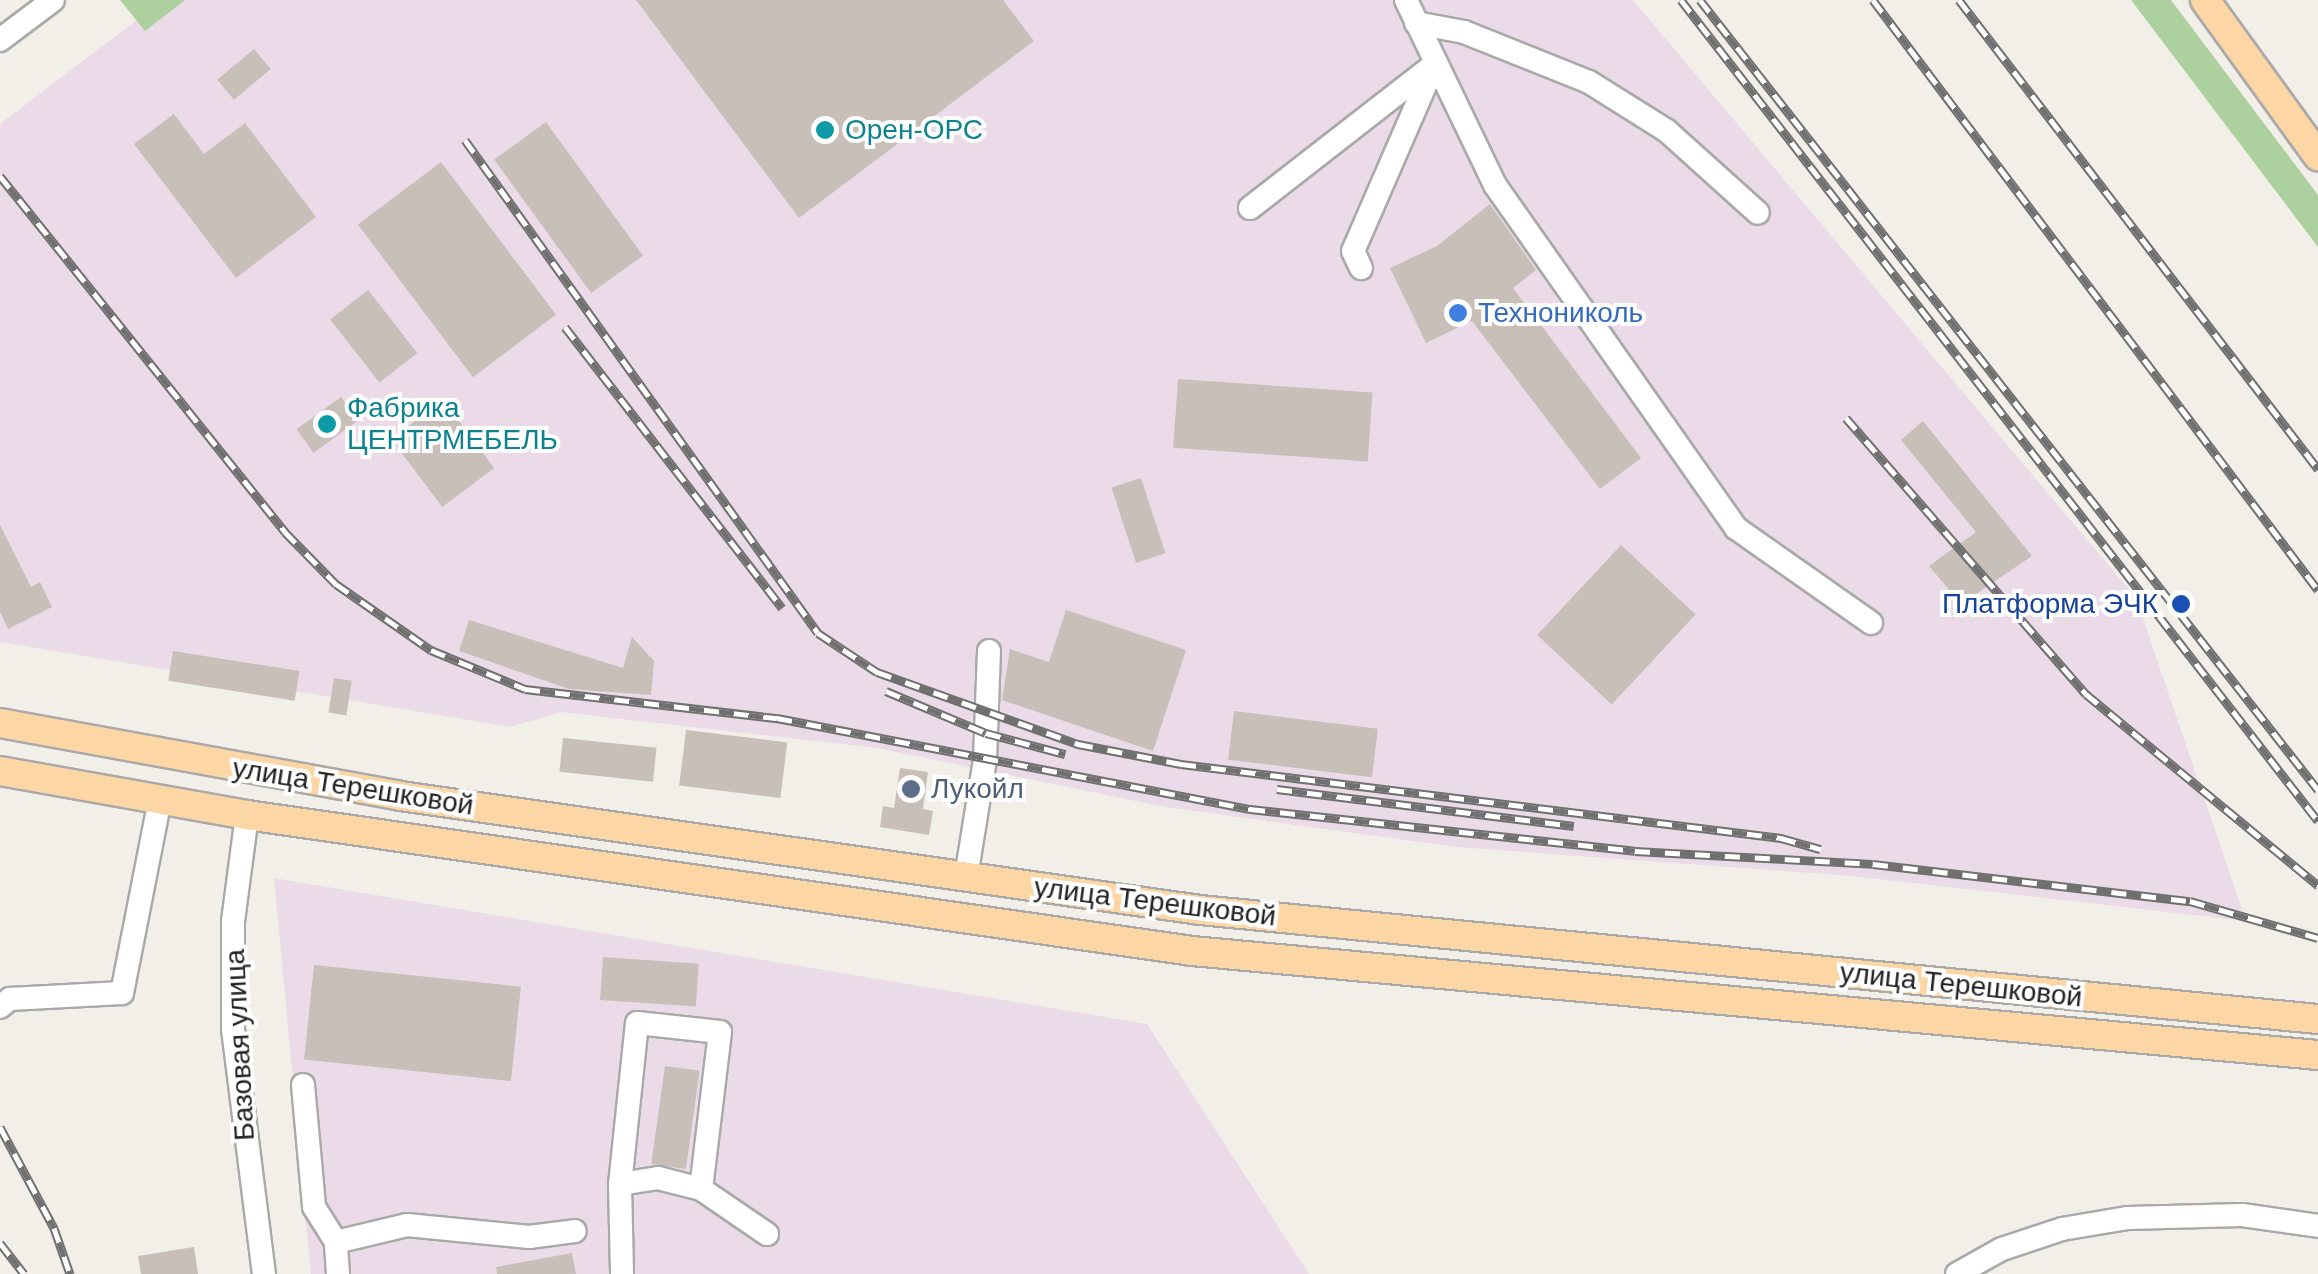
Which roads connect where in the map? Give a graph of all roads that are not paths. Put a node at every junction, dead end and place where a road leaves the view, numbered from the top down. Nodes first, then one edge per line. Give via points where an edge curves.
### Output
1 (52, 0) edge
2 (1406, 0) edge
3 (2206, 0) edge
4 (1416, 23) junction
5 (0, 40) edge
6 (1434, 66) junction
7 (2318, 156) edge
8 (1250, 208) dead end
9 (1758, 213) dead end
10 (1361, 268) dead end
11 (1871, 623) dead end
12 (989, 650) dead end
13 (0, 723) edge
14 (0, 770) edge
15 (253, 771) junction
16 (160, 799) junction
17 (247, 815) junction
18 (966, 877) junction
19 (961, 917) junction
20 (0, 1007) edge
21 (2318, 1019) edge
22 (2318, 1056) edge
23 (303, 1085) dead end
24 (620, 1184) junction
25 (701, 1189) junction
26 (2318, 1226) edge
27 (575, 1231) dead end
28 (767, 1234) dead end
29 (336, 1242) junction
30 (264, 1274) edge
31 (338, 1274) edge
32 (622, 1274) edge
33 (1957, 1274) edge

1 - 5 street
2 - 4 street
3 - 7 main road
4 - 6 street
4 - 9 street via 1464,32 1589,82 1666,132
6 - 8 street
6 - 10 street via 1353,251
6 - 11 street via 1495,185 1736,528
12 - 18 street via 985,760
13 - 15 main road, улица Терешковой
14 - 16 main road, улица Терешковой
15 - 17 main road
15 - 18 main road, улица Терешковой
16 - 17 main road, улица Терешковой
16 - 20 street via 122,993 10,1000
17 - 19 main road, улица Терешковой
17 - 30 street, Базовая улица via 233,920 234,1029
18 - 19 main road
18 - 21 main road, улица Терешковой via 1200,910
19 - 22 main road, улица Терешковой via 1192,951 1540,988
23 - 29 street via 314,1207
24 - 25 street via 658,1178
24 - 25 street via 637,1023 720,1032
24 - 32 street
25 - 28 street
26 - 33 street via 2242,1215 2128,1218 2062,1229
27 - 29 street via 528,1236 407,1224
29 - 31 street

